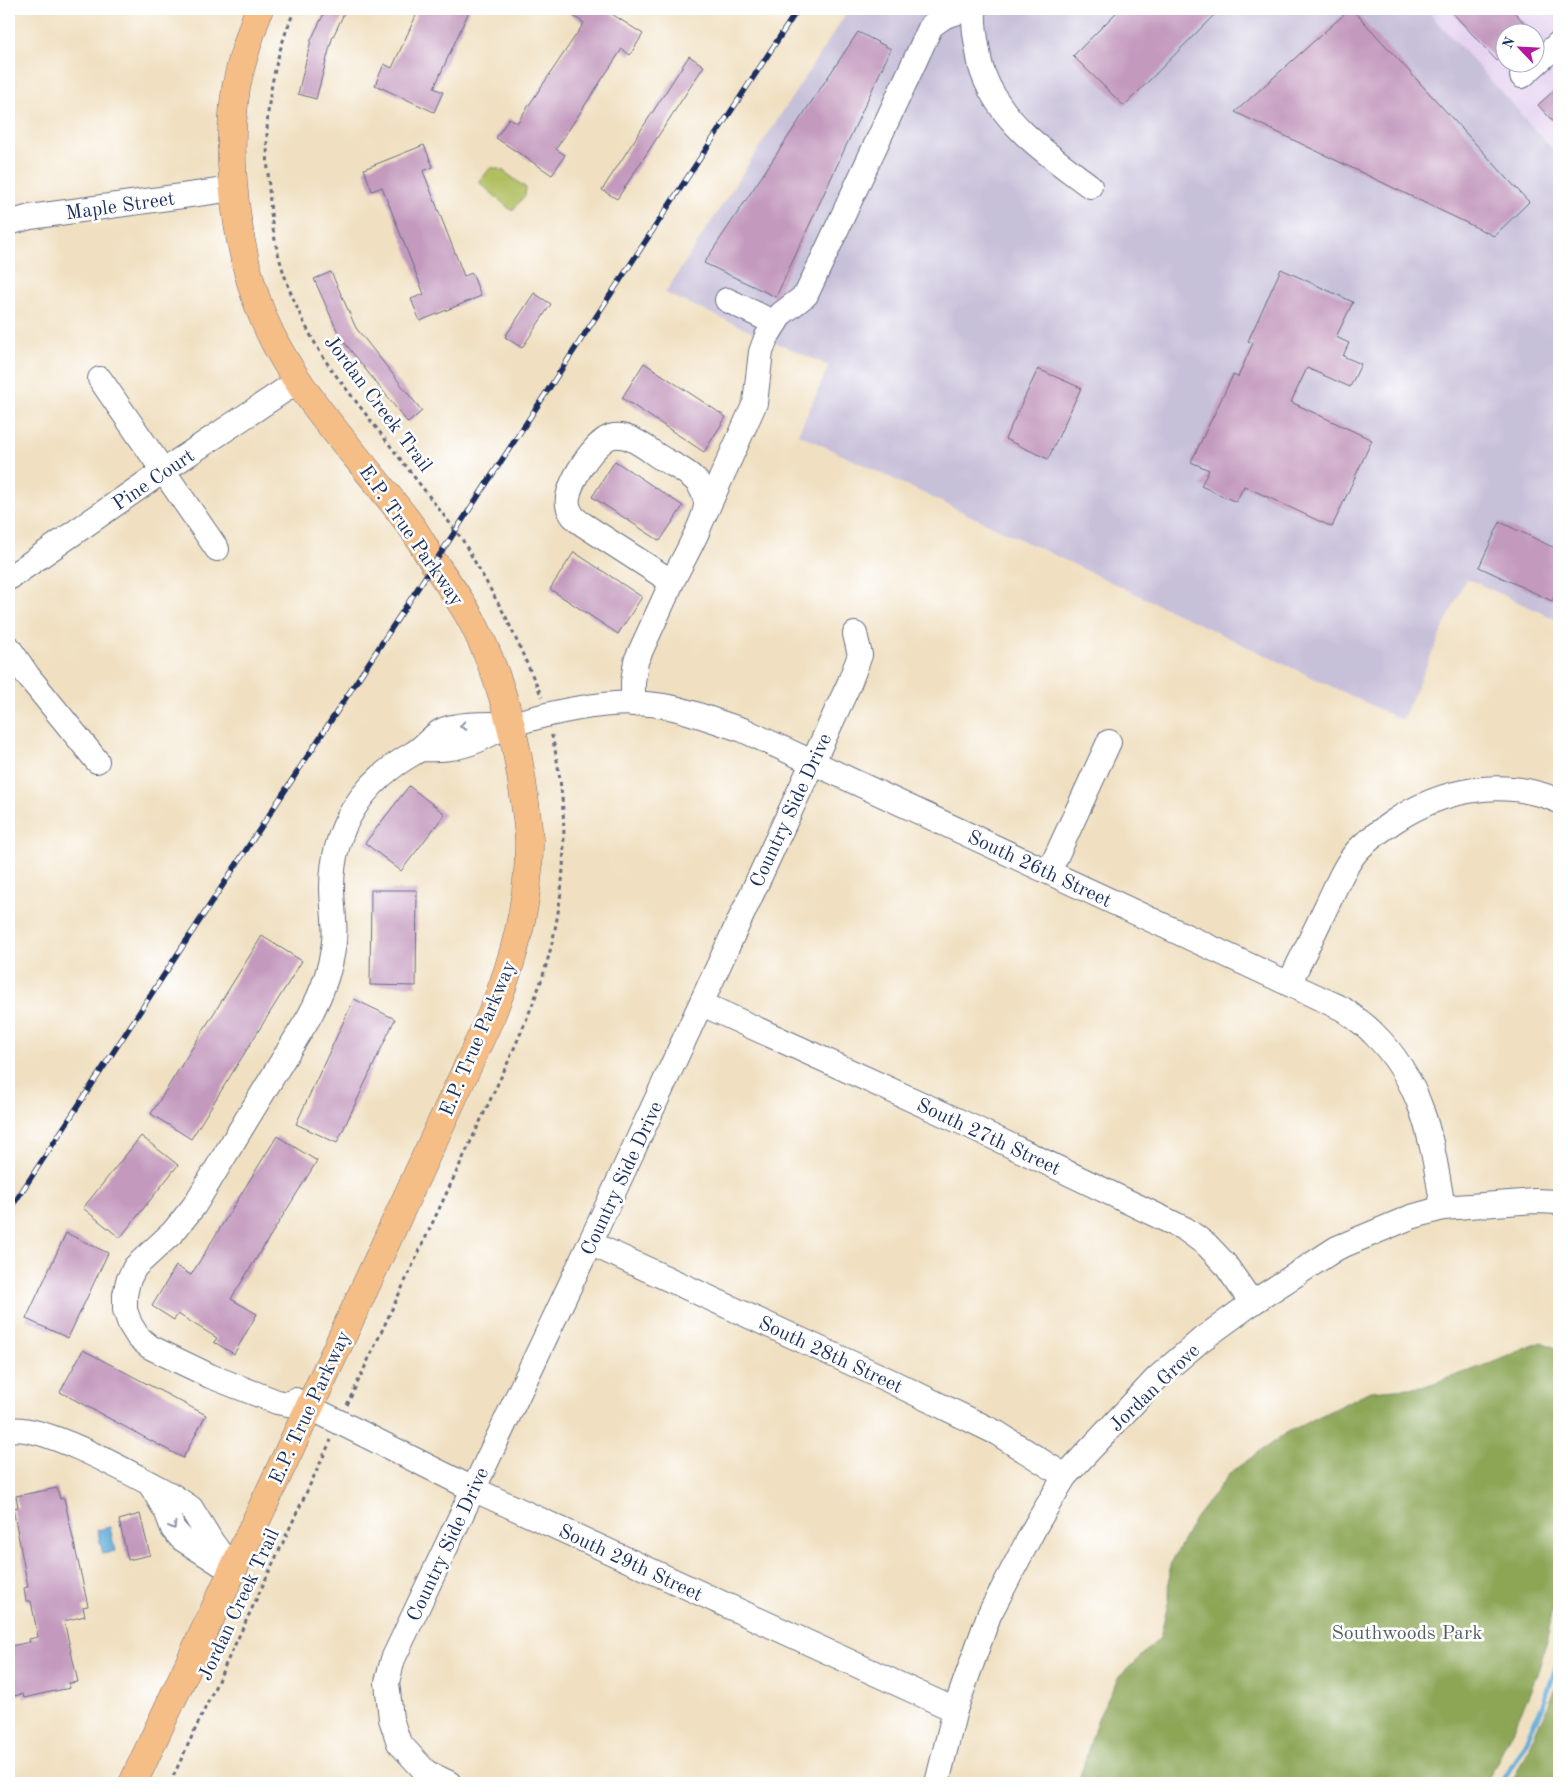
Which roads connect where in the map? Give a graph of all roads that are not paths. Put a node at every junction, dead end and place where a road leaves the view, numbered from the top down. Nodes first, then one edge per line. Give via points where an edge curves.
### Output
1 (259, 9) edge
2 (969, 9) edge
3 (974, 9) edge
4 (1559, 43) edge
5 (1522, 76) dead end
6 (1090, 186) dead end
7 (233, 190) junction
8 (9, 223) edge
9 (727, 300) dead end
10 (774, 323) junction
11 (100, 379) dead end
12 (298, 381) junction
13 (163, 471) junction
14 (703, 518) junction
15 (217, 549) dead end
16 (9, 578) edge
17 (672, 582) junction
18 (855, 634) dead end
19 (9, 648) edge
20 (633, 704) junction
21 (512, 724) junction
22 (1109, 742) dead end
23 (420, 750) joint
24 (97, 762) dead end
25 (811, 763) junction
26 (1559, 801) edge
27 (1049, 872) junction
28 (1289, 984) junction
29 (702, 1004) junction
30 (1559, 1202) edge
31 (1443, 1208) junction
32 (590, 1243) junction
33 (1252, 1303) junction
34 (309, 1408) junction
35 (9, 1430) edge
36 (1066, 1476) junction
37 (473, 1489) junction
38 (233, 1571) junction
39 (955, 1710) junction
40 (133, 1783) edge
41 (449, 1783) edge
42 (937, 1783) edge

1 - 7 main road, E.P. True Parkway via 237,87 232,129
2 - 10 street via 945,16 931,26 806,295 780,314
3 - 6 street via 973,24 982,73 992,94 1011,122
4 - 5 street
7 - 8 street, Maple Street via 30,217
7 - 12 main road, E.P. True Parkway via 244,252 257,298 275,343
9 - 10 street
10 - 14 street via 762,352 755,403
11 - 13 street
12 - 13 street, Pine Court
12 - 21 main road, E.P. True Parkway via 415,532 458,597 493,667
13 - 15 street
13 - 16 street, Pine Court
14 - 17 street
14 - 17 street via 706,502 698,482 623,436 605,440 575,478 567,504 573,517
17 - 20 street via 636,661
18 - 25 street, Country Side Drive via 860,655
19 - 24 street
20 - 21 street, South 26th Street via 579,707
20 - 25 street, South 26th Street via 673,708 743,730
21 - 23 street, South 26th Street via 475,742 444,750
21 - 34 main road, E.P. True Parkway via 529,838 521,917 509,969 491,1016
22 - 27 street
23 - 34 street, South 29th Street via 380,776 350,813 334,861 334,940 330,967 321,993 194,1206 173,1232 135,1267 125,1295 125,1310 130,1324 138,1337 157,1351 210,1376 255,1381 269,1386
25 - 27 street, South 26th Street
25 - 29 street, Country Side Drive
26 - 28 street via 1516,788 1477,789 1444,795 1413,808 1379,831 1357,852 1340,879
27 - 28 street, South 26th Street
28 - 31 street, South 26th Street via 1343,1009 1373,1032 1395,1059 1417,1093 1433,1146
29 - 32 street, Country Side Drive
29 - 33 street, South 27th Street via 972,1127 1185,1229 1225,1264
30 - 31 street, Jordan Grove
31 - 33 street, Jordan Grove via 1337,1248
32 - 36 street, South 28th Street via 997,1433
32 - 37 street, Country Side Drive
33 - 36 street, Jordan Grove via 1158,1377
34 - 37 street, South 29th Street
34 - 38 main road, E.P. True Parkway
35 - 38 street via 18,1428 56,1438 174,1496 191,1508
36 - 39 street, Jordan Grove via 989,1615
37 - 39 street, South 29th Street
37 - 41 street, Country Side Drive via 393,1659 387,1682 392,1722 399,1743 426,1772
38 - 40 main road, E.P. True Parkway
39 - 42 street, Jordan Grove

